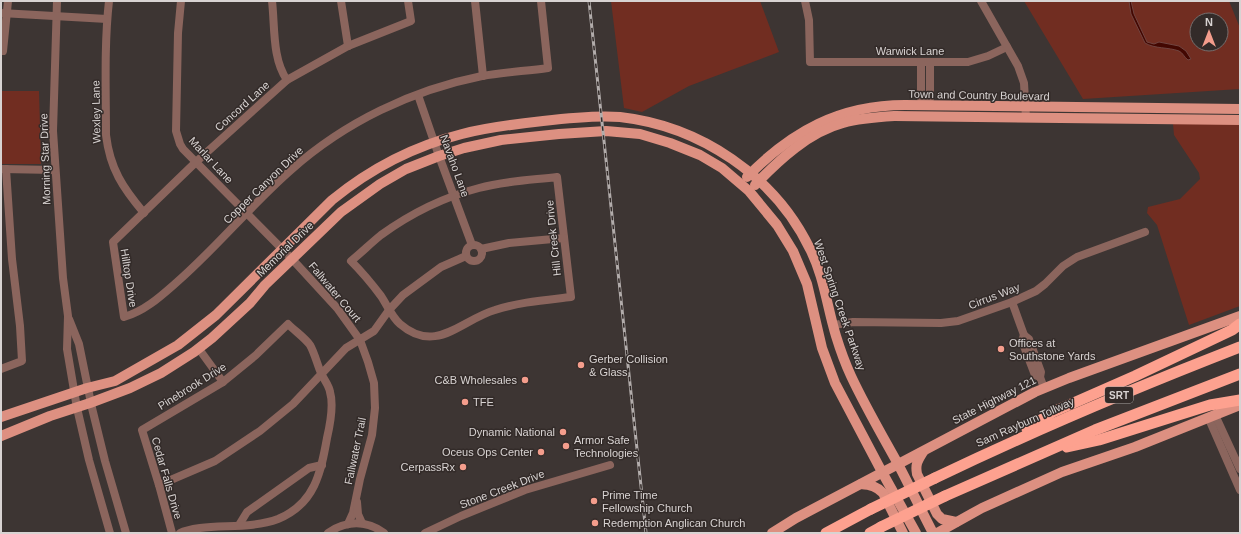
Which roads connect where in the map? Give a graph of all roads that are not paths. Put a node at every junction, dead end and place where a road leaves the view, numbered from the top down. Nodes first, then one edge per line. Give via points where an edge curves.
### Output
1 (8, 1) edge
2 (57, 1) edge
3 (109, 1) edge
4 (181, 1) edge
5 (272, 1) edge
6 (341, 1) edge
7 (408, 1) edge
8 (475, 1) edge
9 (541, 1) edge
10 (805, 1) edge
11 (981, 1) edge
12 (4, 13) edge
13 (56, 16) junction
14 (107, 19) junction
15 (348, 46) junction
16 (1006, 46) junction
17 (3, 51) dead end
18 (921, 62) junction
19 (930, 62) junction
20 (483, 76) junction
21 (287, 80) junction
22 (418, 95) junction
23 (926, 104) junction
24 (913, 106) junction
25 (1240, 109) edge
26 (1025, 112) junction
27 (604, 116) joint
28 (913, 116) junction
29 (1240, 120) edge
30 (836, 121) junction
31 (434, 143) junction
32 (439, 156) junction
33 (196, 162) junction
34 (3, 169) edge
35 (55, 170) junction
36 (751, 173) junction
37 (759, 180) junction
38 (741, 183) junction
39 (749, 190) junction
40 (454, 195) junction
41 (144, 213) junction
42 (248, 213) junction
43 (1145, 232) dead end
44 (564, 238) junction
45 (113, 242) joint
46 (472, 245) junction
47 (282, 249) junction
48 (481, 249) junction
49 (466, 256) junction
50 (292, 259) junction
51 (1012, 302) junction
52 (390, 310) junction
53 (68, 316) junction
54 (1240, 316) edge
55 (124, 317) joint
56 (1240, 324) edge
57 (834, 325) junction
58 (818, 330) junction
59 (360, 340) junction
60 (1240, 347) edge
61 (199, 348) junction
62 (1, 369) edge
63 (1240, 374) edge
64 (322, 375) junction
65 (223, 382) junction
66 (87, 388) junction
67 (1044, 388) junction
68 (74, 393) junction
69 (1240, 400) edge
70 (90, 403) junction
71 (1240, 405) edge
72 (77, 408) junction
73 (1212, 416) junction
74 (1, 417) edge
75 (142, 430) joint
76 (1, 436) edge
77 (1222, 439) junction
78 (999, 447) junction
79 (923, 452) junction
80 (1041, 453) junction
81 (898, 464) junction
82 (322, 465) junction
83 (610, 465) dead end
84 (1240, 469) edge
85 (882, 472) junction
86 (862, 484) junction
87 (159, 485) junction
88 (1240, 490) edge
89 (356, 498) junction
90 (956, 522) junction
91 (362, 523) junction
92 (348, 524) junction
93 (239, 525) junction
94 (208, 530) edge
95 (110, 533) edge
96 (126, 533) edge
97 (172, 533) edge
98 (180, 533) edge
99 (328, 533) edge
100 (384, 533) edge
101 (425, 533) edge
102 (772, 533) edge
103 (826, 533) edge
104 (870, 533) edge
105 (903, 533) edge
106 (916, 533) edge
107 (933, 533) edge
108 (937, 533) edge

1 - 12 street
2 - 13 street, Morning Star Drive
3 - 14 street, Wexley Lane
4 - 33 street, Marlar Lane via 176,131 183,149
5 - 21 street via 277,53 282,73
6 - 15 street
7 - 15 street, Concord Lane via 411,21
8 - 20 street
9 - 20 street, Copper Canyon Drive via 548,68
10 - 18 street, Warwick Lane via 809,20 810,62
11 - 16 street
12 - 13 street
12 - 17 street
13 - 14 street
13 - 35 street, Morning Star Drive via 53,131
14 - 41 street, Wexley Lane via 108,150 123,186
15 - 21 street, Concord Lane
16 - 19 street, Warwick Lane via 988,56 968,62
16 - 26 street via 1018,66 1024,83
18 - 19 street, Warwick Lane
18 - 23 street via 921,99
19 - 23 street via 930,99
20 - 22 street, Copper Canyon Drive
21 - 33 street, Concord Lane
22 - 31 street, Navaho Lane
22 - 42 street, Copper Canyon Drive via 379,110 328,141 291,170
23 - 24 main road, Town and Country Boulevard
23 - 26 main road, Town and Country Boulevard
24 - 28 main road
24 - 30 main road, Town and Country Boulevard via 863,108
25 - 26 main road, Town and Country Boulevard
26 - 28 main road, Town and Country Boulevard
26 - 29 main road, Town and Country Boulevard
27 - 31 main road, Memorial Drive via 498,126
27 - 36 main road, West Spring Creek Parkway via 654,123 678,130 727,155
28 - 30 main road, Town and Country Boulevard
30 - 36 main road, Town and Country Boulevard via 808,128
30 - 37 main road, Town and Country Boulevard via 789,153
31 - 32 street, Navaho Lane
31 - 47 main road, Memorial Drive via 395,158 350,186 316,214
32 - 38 main road, Memorial Drive via 501,140 606,131 640,134 700,155
32 - 40 street, Navaho Lane
32 - 50 main road, Memorial Drive via 380,184 341,212
33 - 41 street, Concord Lane
33 - 42 street, Marlar Lane
34 - 35 street
34 - 62 street via 22,361
35 - 53 street, Morning Star Drive
36 - 37 main road, West Spring Creek Parkway
36 - 38 main road, Town and Country Boulevard
37 - 39 main road, Town and Country Boulevard
37 - 57 main road, West Spring Creek Parkway via 781,203 812,251
38 - 39 main road
39 - 58 main road via 777,225 793,251 807,284
40 - 44 street, Hill Creek Drive via 480,187 557,177
40 - 46 street, Navaho Lane
40 - 52 street via 419,211 381,235 351,261
41 - 45 street, Concord Lane
42 - 47 street, Marlar Lane
42 - 55 street, Copper Canyon Drive via 166,292 142,309
43 - 51 street, Cirrus Way via 1077,257 1063,266 1036,291
44 - 48 street via 509,243
44 - 52 street, Hill Creek Drive via 571,297 494,310 440,335 424,336 410,331 399,323
45 - 55 street, Hilltop Drive
46 - 48 street via 477,245
46 - 49 street via 467,248
47 - 50 street, Marlar Lane
47 - 66 main road, Memorial Drive via 216,315 178,345 114,381
48 - 49 street via 482,255 476,260
49 - 52 street via 441,267 403,295
50 - 59 street, Fallwater Court via 336,308
50 - 61 main road, Memorial Drive via 250,303
51 - 57 street, Cirrus Way via 952,322 853,322
51 - 67 street via 1024,335 1029,339
52 - 59 street via 374,331
53 - 66 street, Morning Star Drive via 79,344
53 - 68 street, Morning Star Drive via 67,349
54 - 67 main road, State Highway 121
56 - 78 highway via 1135,376 1053,412
57 - 58 main road
57 - 81 main road, West Spring Creek Parkway via 851,376
58 - 85 main road via 822,348 836,383
59 - 64 street via 346,348
59 - 89 street, Fallwater Trail via 374,383 375,408 372,435
60 - 78 highway, Sam Rayburn Tollway / SRT via 1082,410
61 - 65 street
61 - 70 main road, Memorial Drive via 155,376
63 - 80 highway, SRT
64 - 65 street, Pinebrook Drive via 309,344 288,324
64 - 82 street via 331,394 330,423
64 - 87 street via 293,404 260,431 215,461
65 - 75 street, Pinebrook Drive
66 - 68 main road, Memorial Drive
66 - 70 street, Morning Star Drive
67 - 79 main road, State Highway 121
68 - 72 street, Morning Star Drive
68 - 74 main road, Memorial Drive
69 - 80 highway via 1210,405 1100,440
70 - 72 main road, Memorial Drive
70 - 96 street, Morning Star Drive
71 - 73 main road
72 - 76 main road, Memorial Drive
72 - 95 street, Morning Star Drive
73 - 77 street
73 - 90 main road via 1135,447 1062,472
75 - 87 street, Cedar Falls Drive
77 - 84 street
77 - 88 street
78 - 103 highway, Sam Rayburn Tollway / SRT, bridge
79 - 81 main road, State Highway 121
79 - 90 main road via 915,467 917,474 937,514 942,519
80 - 104 highway, SRT, bridge
81 - 85 main road, State Highway 121
81 - 107 main road, West Spring Creek Parkway
82 - 93 street via 309,468 247,512
82 - 93 street via 315,485 295,510 262,524
83 - 101 street, Stone Creek Drive via 524,490
85 - 86 main road, State Highway 121
85 - 106 main road
86 - 102 main road, State Highway 121
86 - 105 main road via 878,488 883,493
87 - 97 street, Cedar Falls Drive
89 - 91 street, Fallwater Trail
89 - 92 street, Fallwater Trail
90 - 108 main road
91 - 92 street
91 - 100 street
92 - 99 street
93 - 94 street
94 - 98 street

